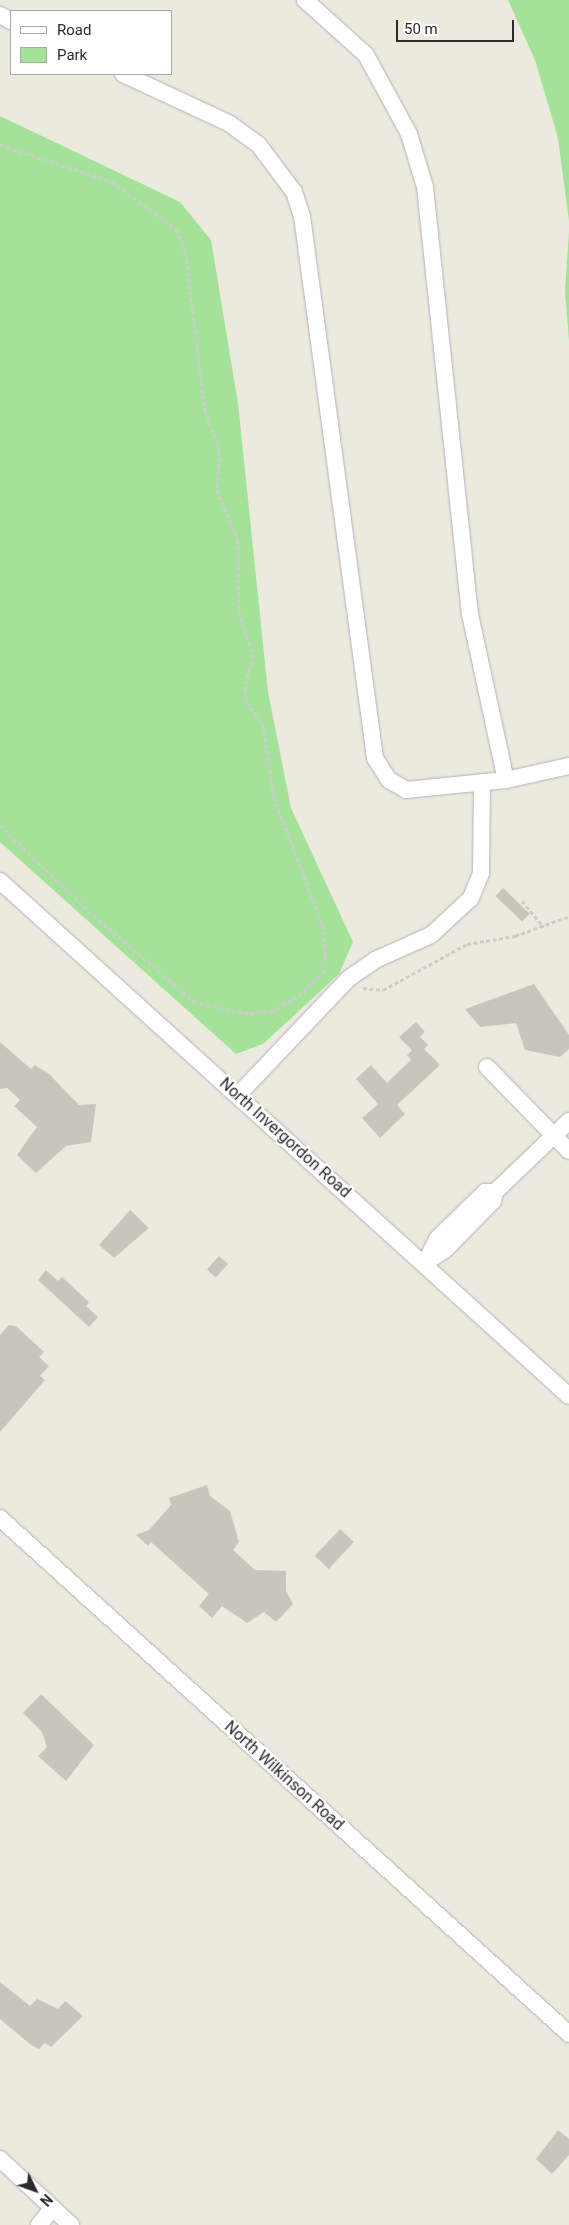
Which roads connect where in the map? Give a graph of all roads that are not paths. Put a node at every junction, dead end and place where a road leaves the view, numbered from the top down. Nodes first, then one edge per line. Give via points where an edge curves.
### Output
1 (305, 0) edge
2 (125, 75) edge
3 (569, 766) edge
4 (506, 780) junction
5 (482, 782) junction
6 (0, 881) edge
7 (487, 1067) dead end
8 (238, 1096) junction
9 (569, 1121) edge
10 (554, 1136) junction
11 (569, 1151) edge
12 (425, 1263) junction
13 (569, 1396) edge
14 (0, 1518) edge
15 (569, 2034) edge
16 (0, 2159) edge
17 (54, 2208) junction
18 (39, 2225) edge
19 (71, 2225) edge

1 - 4 street via 366,55 409,134 425,187 470,614
2 - 5 street via 230,124 258,144 294,192 302,216 375,758 389,780 406,790
3 - 4 street
4 - 5 street
5 - 8 street via 481,873 471,898 431,935 375,960 348,979
6 - 8 street, North Invergordon Road
7 - 10 street
8 - 12 street, North Invergordon Road
9 - 10 street
10 - 11 street
10 - 12 street via 495,1192 485,1192 437,1239
12 - 13 street, North Invergordon Road
14 - 15 street, North Wilkinson Road
16 - 17 street
17 - 18 street
17 - 19 street

